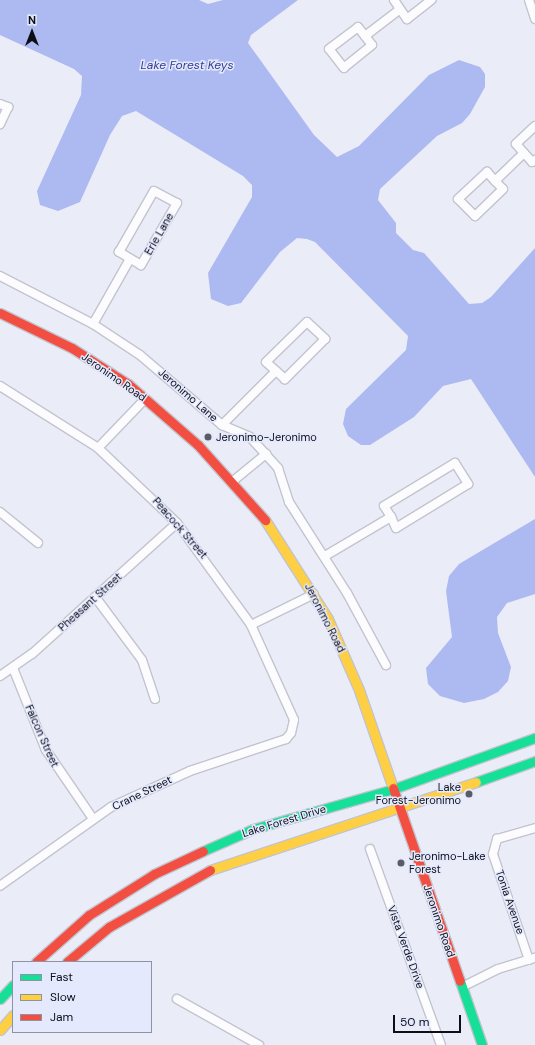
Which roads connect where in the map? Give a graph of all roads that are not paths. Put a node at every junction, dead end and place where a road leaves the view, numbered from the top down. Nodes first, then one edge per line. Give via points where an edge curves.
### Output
1 (394, 0) edge
2 (431, 0) edge
3 (529, 0) edge
4 (399, 10) junction
5 (535, 19) edge
6 (365, 36) junction
7 (0, 104) edge
8 (0, 124) edge
9 (535, 126) edge
10 (524, 153) junction
11 (535, 160) edge
12 (495, 181) junction
13 (130, 258) junction
14 (0, 276) edge
15 (0, 313) edge
16 (93, 324) junction
17 (276, 371) junction
18 (0, 386) edge
19 (145, 399) junction
20 (222, 425) junction
21 (98, 448) junction
22 (266, 454) junction
23 (233, 481) junction
24 (0, 512) edge
25 (391, 517) junction
26 (177, 523) junction
27 (38, 543) dead end
28 (325, 556) junction
29 (314, 594) junction
30 (96, 598) junction
31 (251, 625) junction
32 (386, 665) dead end
33 (13, 668) junction
34 (0, 676) edge
35 (156, 699) dead end
36 (294, 726) joint
37 (535, 738) edge
38 (535, 761) edge
39 (393, 789) junction
40 (400, 810) junction
41 (92, 819) junction
42 (535, 828) edge
43 (370, 849) dead end
44 (2, 881) edge
45 (532, 959) edge
46 (37, 961) edge
47 (68, 961) edge
48 (12, 986) edge
49 (462, 987) junction
50 (0, 999) edge
51 (177, 999) dead end
52 (12, 1016) edge
53 (0, 1030) edge
54 (259, 1045) edge
55 (441, 1045) edge
56 (482, 1045) edge

1 - 4 street
2 - 4 street via 407,19
3 - 5 street
4 - 6 street
6 - 6 street via 358,27 329,49 344,68 372,45
7 - 8 street via 8,107
9 - 10 street via 516,144
10 - 11 street via 532,162
10 - 12 street
12 - 12 street via 487,172 458,199 475,216 503,189
13 - 13 street, Erie Lane via 119,252 154,191 177,204 142,265
13 - 16 street, Erie Lane
14 - 16 street, Jeronimo Lane
15 - 19 main road, Jeronimo Road via 72,348
16 - 20 street, Jeronimo Lane via 140,355
17 - 17 street via 266,362 307,322 325,339 285,380
17 - 20 street
18 - 21 street, Peacock Street
19 - 21 street
19 - 23 main road, Jeronimo Road
20 - 22 street, Jeronimo Lane via 250,437
21 - 26 street, Peacock Street
22 - 23 street
22 - 28 street, Jeronimo Lane via 281,473 289,502
23 - 29 main road, Jeronimo Road via 274,531
24 - 27 street
25 - 25 street via 384,506 455,463 468,484 396,528
25 - 28 street
26 - 30 street, Pheasant Street
26 - 31 street, Peacock Street
28 - 32 street, Jeronimo Lane
29 - 31 street
29 - 39 main road, Jeronimo Road via 359,690
30 - 33 street, Pheasant Street
30 - 35 street via 142,660
31 - 36 street, Peacock Street via 290,708
33 - 34 street, Pheasant Street
33 - 41 street, Falcon Street via 46,750
36 - 41 street, Crane Street via 286,739 190,771
37 - 39 main road, Lake Forest Drive
38 - 40 main road, Lake Forest Drive
39 - 40 main road, Jeronimo Road
39 - 46 main road, Lake Forest Drive via 253,829 154,874 89,915
40 - 47 main road, Lake Forest Drive via 216,866 109,927
40 - 49 main road, Jeronimo Road
41 - 44 street, Crane Street
42 - 45 street, Tonia Avenue via 498,839 494,844 493,854
43 - 55 street, Vista Verde Drive
45 - 49 street
48 - 50 main road
49 - 56 main road, Jeronimo Road
51 - 54 street
52 - 53 main road

